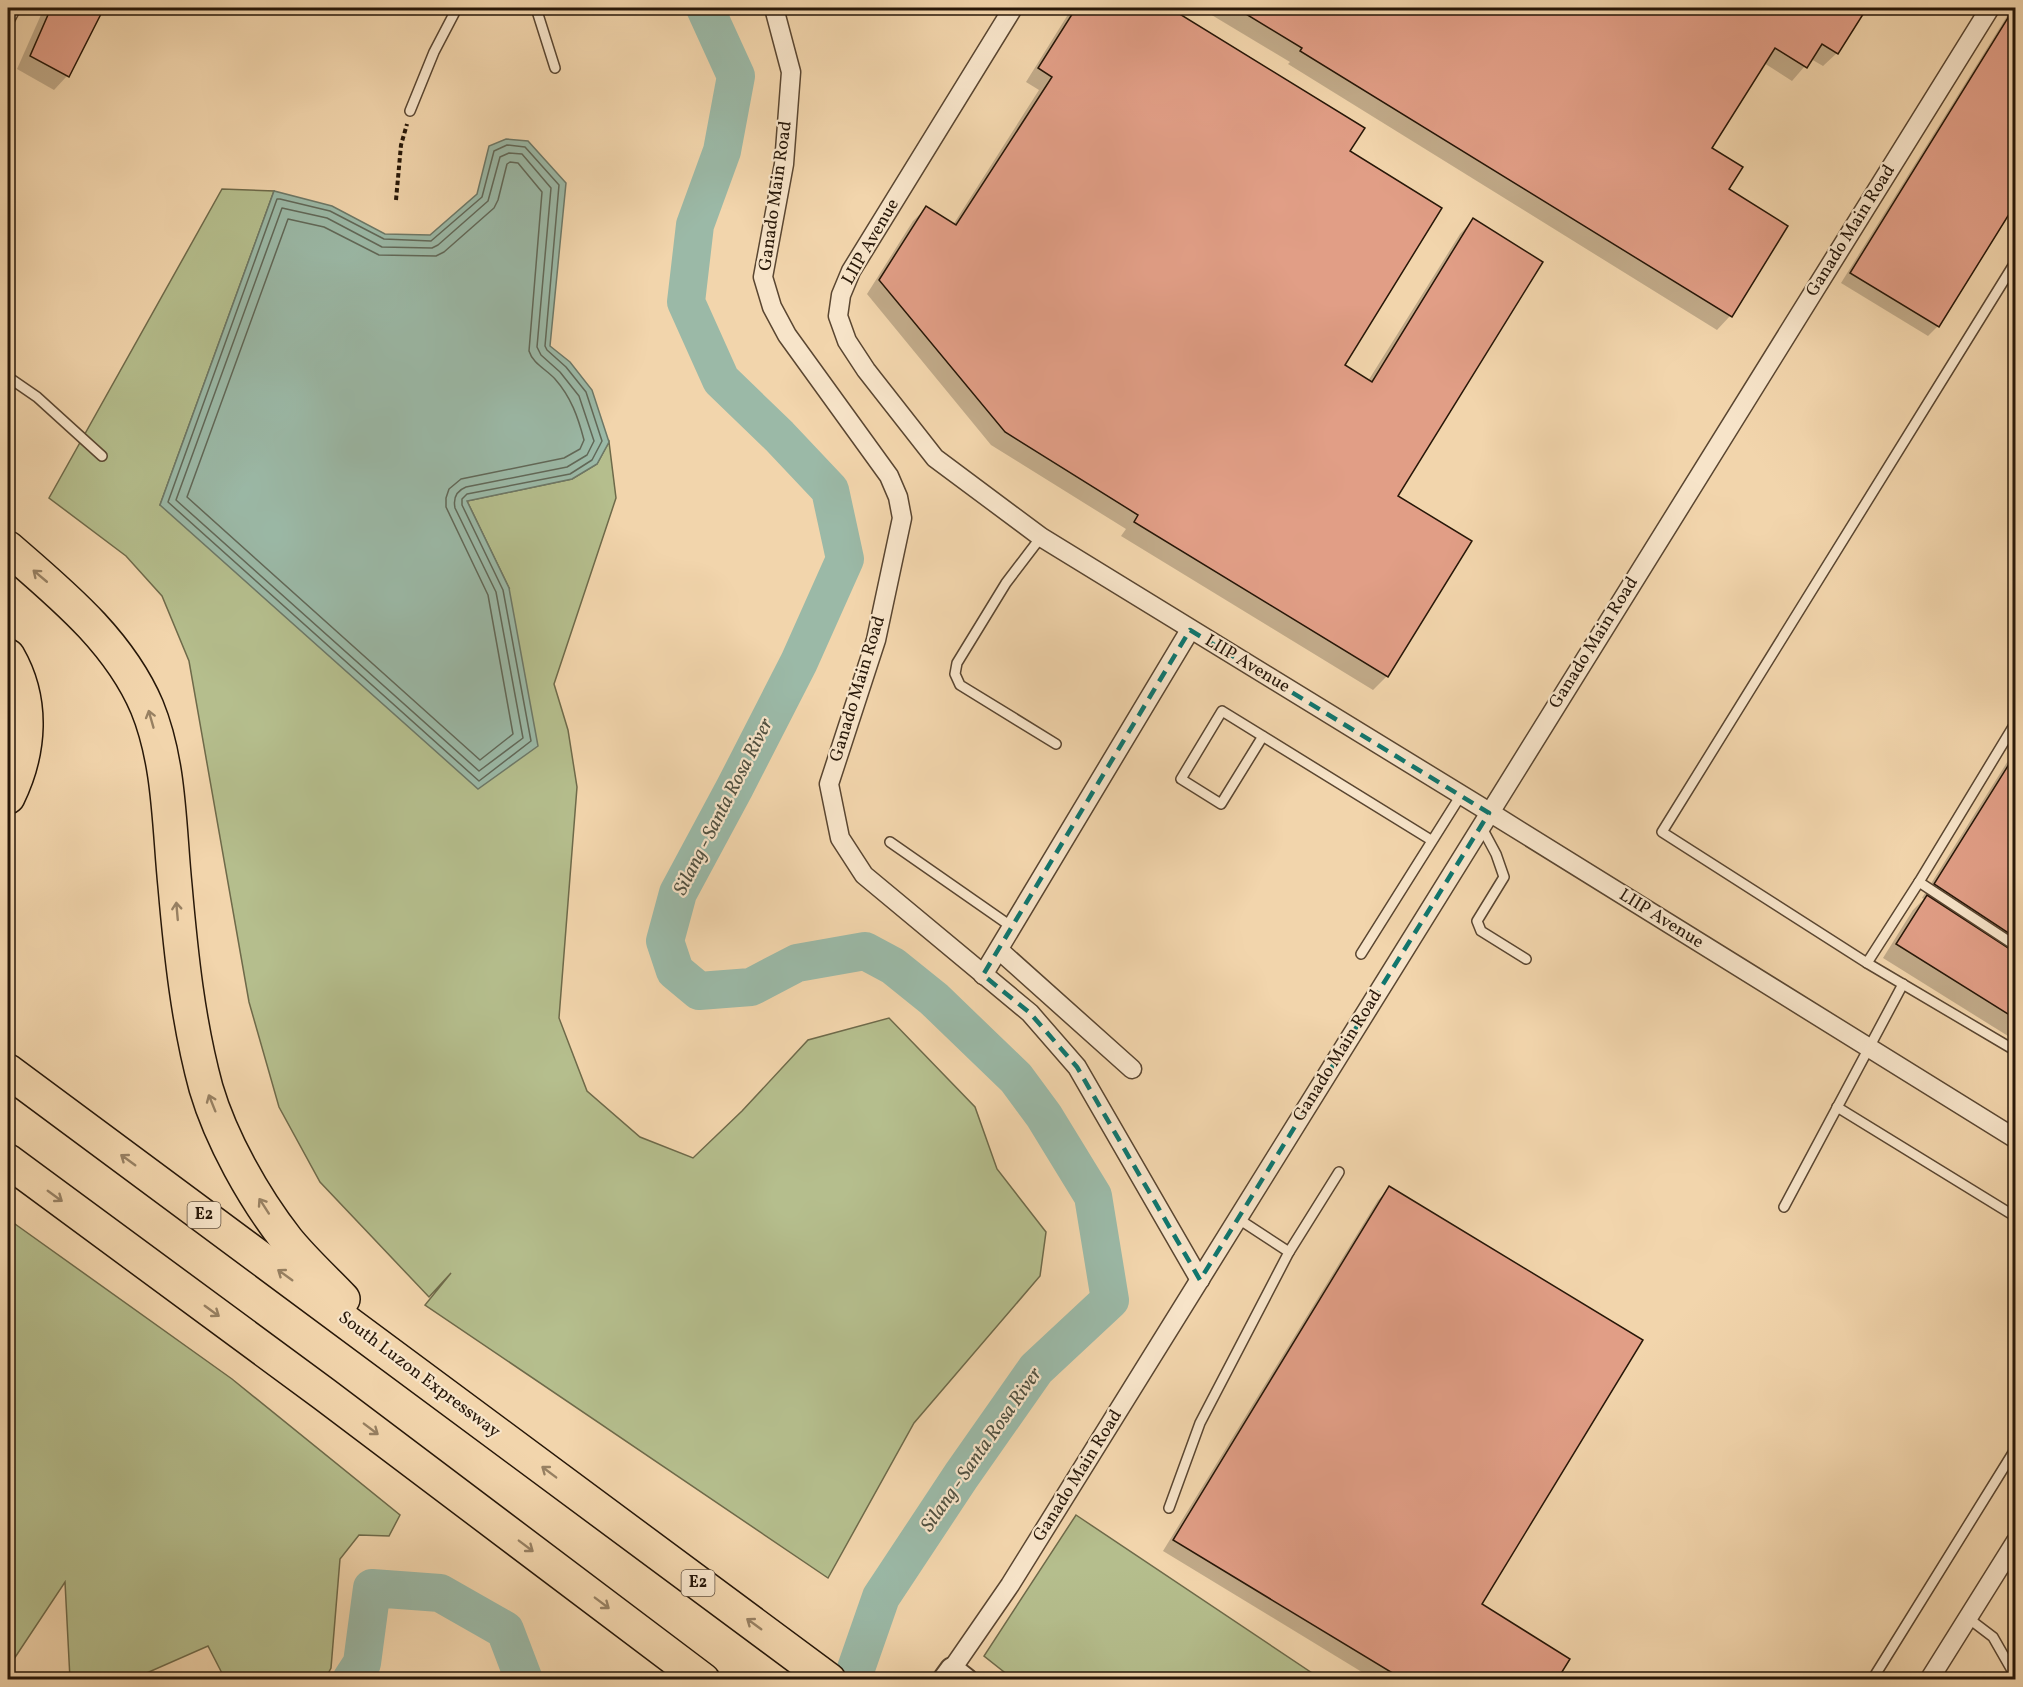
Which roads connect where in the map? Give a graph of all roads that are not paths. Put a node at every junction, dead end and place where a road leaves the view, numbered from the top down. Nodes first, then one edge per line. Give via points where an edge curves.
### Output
1 (15, 8) edge
2 (456, 8) edge
3 (536, 8) edge
4 (774, 8) edge
5 (1013, 8) edge
6 (1990, 8) edge
7 (8, 23) edge
8 (555, 68) dead end
9 (410, 111) road end
10 (2015, 263) edge
11 (8, 377) edge
12 (102, 456) dead end
13 (1041, 537) junction
14 (8, 548) edge
15 (1190, 630) junction
16 (8, 656) edge
17 (2016, 722) edge
18 (1263, 736) junction
19 (1056, 744) dead end
20 (1461, 795) junction
21 (8, 797) edge
22 (1485, 819) junction
23 (1431, 840) junction
24 (890, 842) dead end
25 (1919, 882) junction
26 (1012, 927) junction
27 (2016, 946) edge
28 (999, 950) junction
29 (1361, 954) dead end
30 (1526, 959) dead end
31 (1867, 963) junction
32 (983, 975) junction
33 (1903, 984) junction
34 (1868, 1048) junction
35 (2016, 1051) edge
36 (1132, 1069) dead end
37 (8, 1071) edge
38 (1837, 1107) junction
39 (2016, 1139) edge
40 (8, 1161) edge
41 (1339, 1172) dead end
42 (1784, 1207) dead end
43 (2016, 1217) edge
44 (1238, 1218) junction
45 (1289, 1252) junction
46 (1200, 1280) junction
47 (400, 1360) junction
48 (2016, 1448) edge
49 (1168, 1508) dead end
50 (2016, 1541) edge
51 (1968, 1617) junction
52 (954, 1676) edge
53 (703, 1680) edge
54 (829, 1680) edge
55 (1872, 1680) edge
56 (1929, 1680) edge
57 (2009, 1680) edge

1 - 7 lane
2 - 9 lane
3 - 8 lane
4 - 32 street, Ganado Main Road via 791,72 784,164 763,277 772,307 787,335 889,476 902,518 876,639 829,784 840,838 864,875
5 - 13 street, LIIP Avenue via 851,271 838,316 847,341 866,370 935,458
6 - 22 street, Ganado Main Road
10 - 31 lane via 1662,832
11 - 12 lane via 37,397
13 - 15 street, LIIP Avenue
13 - 19 lane via 1006,583 957,663 955,674 960,685
47 -> 14 highway via 287,1240 234,1157 207,1089 192,1028 180,945 164,764 147,708 128,671 73,604
15 - 20 street, LIIP Avenue
15 - 26 street
16 - 21 highway via 22,689 26,732 18,776
17 - 25 lane
18 - 18 lane via 1221,804 1181,779 1222,711
18 - 23 lane
20 - 22 street, LIIP Avenue
20 - 23 lane
22 - 30 lane via 1504,877 1478,921 1481,931
22 - 34 street, LIIP Avenue
22 - 44 street, Ganado Main Road
23 - 29 lane
24 - 26 lane
25 - 27 lane
25 - 31 lane
26 - 28 street
28 - 32 street
28 - 36 street
31 - 33 lane
32 - 46 street, Ganado Main Road via 1030,1013 1077,1067
33 - 34 lane
33 - 35 lane
34 - 38 lane
34 - 39 street, LIIP Avenue
47 -> 37 highway, South Luzon Expressway / E2
38 - 42 lane
38 - 43 lane
40 -> 53 highway
41 - 45 lane
44 - 45 lane
44 - 46 street, Ganado Main Road
45 - 49 lane via 1200,1423
46 - 52 street, Ganado Main Road
54 -> 47 highway, South Luzon Expressway / E2
48 - 55 lane
50 - 51 street
51 - 56 street
51 - 57 lane via 1993,1638 2013,1672

